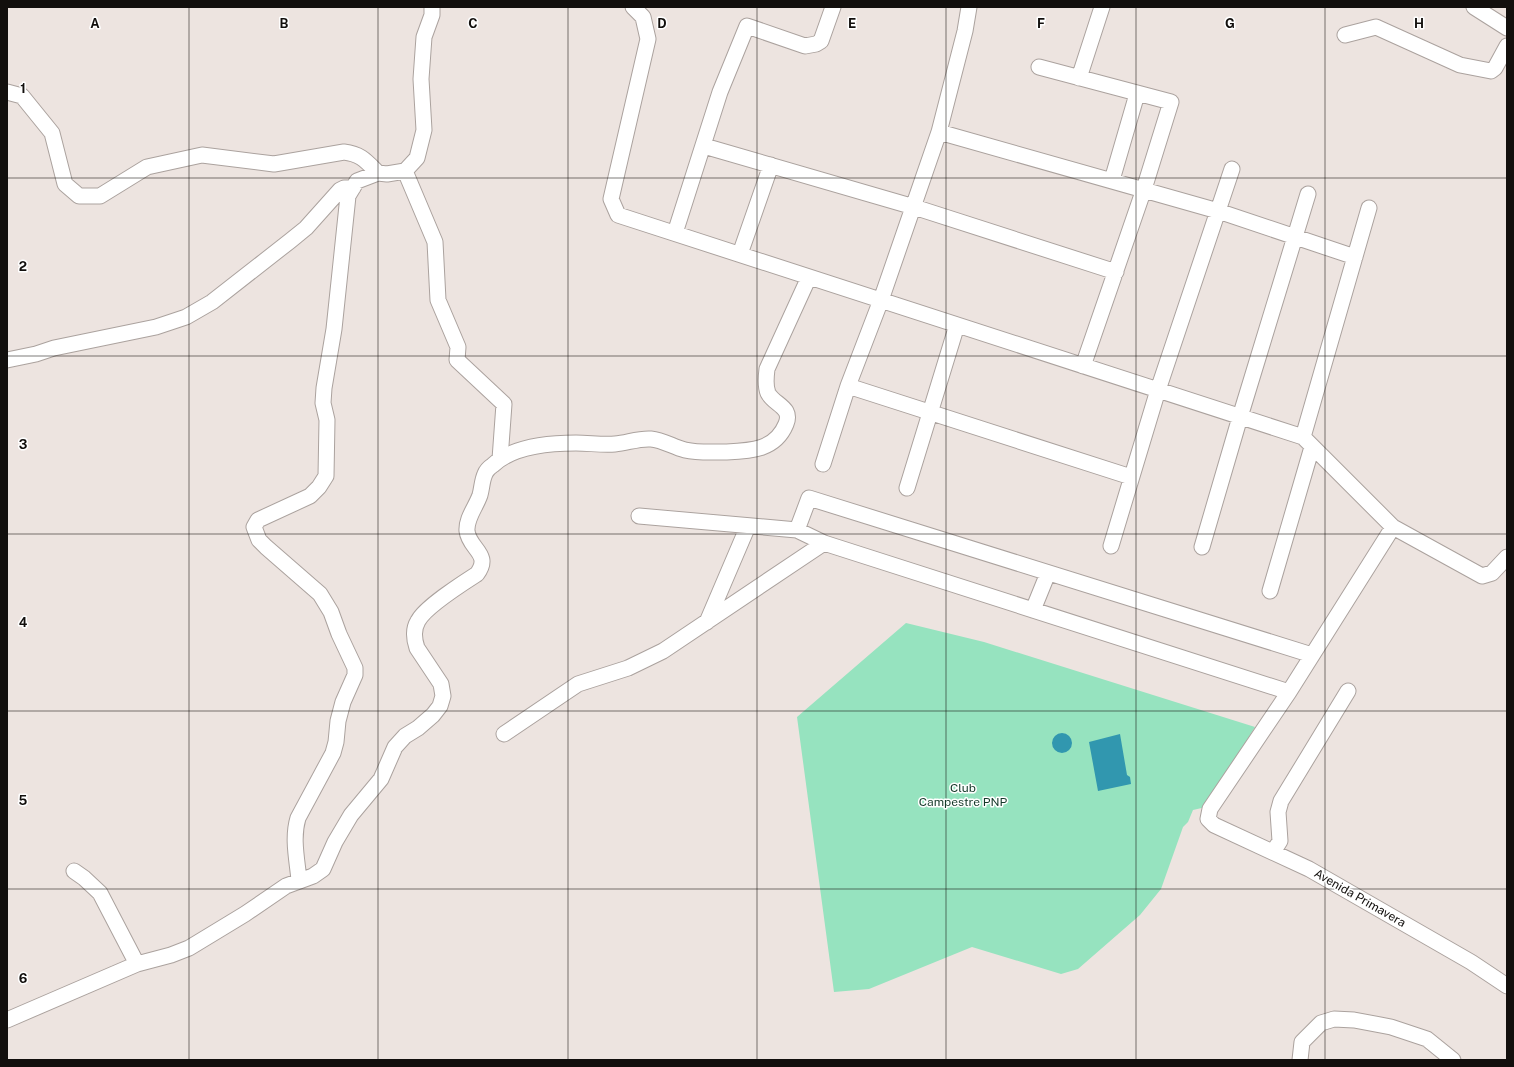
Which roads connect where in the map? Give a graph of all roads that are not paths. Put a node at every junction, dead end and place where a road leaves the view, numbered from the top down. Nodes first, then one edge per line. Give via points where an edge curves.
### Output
1 (432, 7) edge
2 (633, 7) edge
3 (833, 7) edge
4 (970, 7) edge
5 (1102, 7) edge
6 (1474, 7) edge
7 (1507, 28) edge
8 (1345, 35) dead end
9 (1507, 46) edge
10 (1039, 68) dead end
11 (1079, 78) junction
12 (7, 92) edge
13 (1137, 94) junction
14 (939, 132) junction
15 (704, 146) junction
16 (771, 165) junction
17 (1232, 169) dead end
18 (405, 170) junction
19 (378, 173) junction
20 (1112, 180) junction
21 (353, 188) junction
22 (1144, 189) junction
23 (1308, 194) dead end
24 (914, 206) junction
25 (1369, 208) dead end
26 (1218, 211) junction
27 (675, 233) junction
28 (1295, 237) junction
29 (740, 254) junction
30 (1355, 257) junction
31 (1116, 272) junction
32 (809, 277) junction
33 (881, 300) junction
34 (956, 325) junction
35 (7, 360) edge
36 (1083, 366) junction
37 (848, 386) junction
38 (1158, 390) junction
39 (930, 412) junction
40 (1240, 417) junction
41 (1307, 442) junction
42 (500, 459) junction
43 (823, 464) dead end
44 (1131, 477) junction
45 (907, 488) dead end
46 (639, 516) dead end
47 (748, 526) junction
48 (1393, 527) junction
49 (797, 530) junction
50 (824, 543) junction
51 (1111, 546) dead end
52 (1202, 547) dead end
53 (1507, 558) edge
54 (1048, 573) junction
55 (1270, 591) dead end
56 (1034, 610) junction
57 (707, 622) junction
58 (1312, 655) junction
59 (1348, 691) dead end
60 (1289, 692) junction
61 (504, 734) dead end
62 (1273, 852) junction
63 (74, 871) dead end
64 (299, 880) junction
65 (137, 964) junction
66 (1507, 986) edge
67 (7, 1020) edge
68 (1300, 1060) edge
69 (1453, 1060) edge

1 - 18 street via 423,44 421,79 424,130 417,158
2 - 27 street via 643,17 648,39 611,199 618,215
3 - 15 street via 821,41 810,45 800,45 747,26 720,92
4 - 14 street
5 - 11 street
6 - 7 street
8 - 9 street via 1376,27 1460,65 1491,71
10 - 11 street
11 - 13 street
12 - 19 street via 22,96 52,133 65,184 79,196 100,196 147,167 202,155 274,164 344,152 354,153
13 - 20 street
13 - 22 street via 1171,102
14 - 20 street
14 - 24 street
15 - 16 street
15 - 27 street
16 - 24 street
16 - 29 street
17 - 26 street
18 - 19 street
18 - 42 street via 435,242 438,300 458,347 457,360 504,404
19 - 21 street via 356,181
20 - 22 street
21 - 35 street via 340,190 311,223 290,241 212,302 186,317 156,327
21 - 64 street via 348,196 334,329 324,388 323,403 327,420 326,476 310,496 258,520 254,527 259,540 320,594 331,612 355,668 355,675 338,721 333,753 296,824
22 - 26 street
22 - 31 street
23 - 28 street
24 - 31 street
24 - 33 street
25 - 30 street
26 - 28 street
26 - 38 street
27 - 29 street
28 - 30 street
28 - 40 street
29 - 32 street
30 - 41 street
31 - 36 street
32 - 33 street
32 - 42 street via 767,369 767,390 771,398 786,410 787,419 779,435 766,445 752,450 702,452 674,447 648,438 616,444 543,445 518,450
33 - 34 street
33 - 37 street
34 - 36 street
34 - 39 street
36 - 38 street
37 - 39 street
37 - 43 street
38 - 40 street
38 - 44 street
39 - 44 street
39 - 45 street
40 - 41 street
40 - 52 street
41 - 48 street
41 - 55 street
42 - 64 street via 485,474 480,495 468,519 469,538 481,556 480,570 422,615 415,628 414,642 441,684 443,696 440,706 395,747 381,778 351,815 323,869 313,876
44 - 51 street
46 - 47 street
47 - 49 street
47 - 57 street
48 - 53 street via 1482,576 1492,573
48 - 58 street
49 - 50 street
49 - 54 street via 809,498
50 - 56 street
50 - 57 street
54 - 56 street
54 - 58 street
56 - 60 street
57 - 61 street via 663,651 628,668 578,684
58 - 60 street
59 - 62 street via 1281,801 1278,812 1280,841
60 - 62 street, Avenida Primavera via 1210,809 1208,818 1214,824
62 - 66 street, Avenida Primavera via 1309,869 1465,958
63 - 65 street via 100,894
64 - 65 street via 189,948
65 - 67 street
68 - 69 street via 1302,1042 1321,1024 1334,1019 1391,1027 1427,1040

